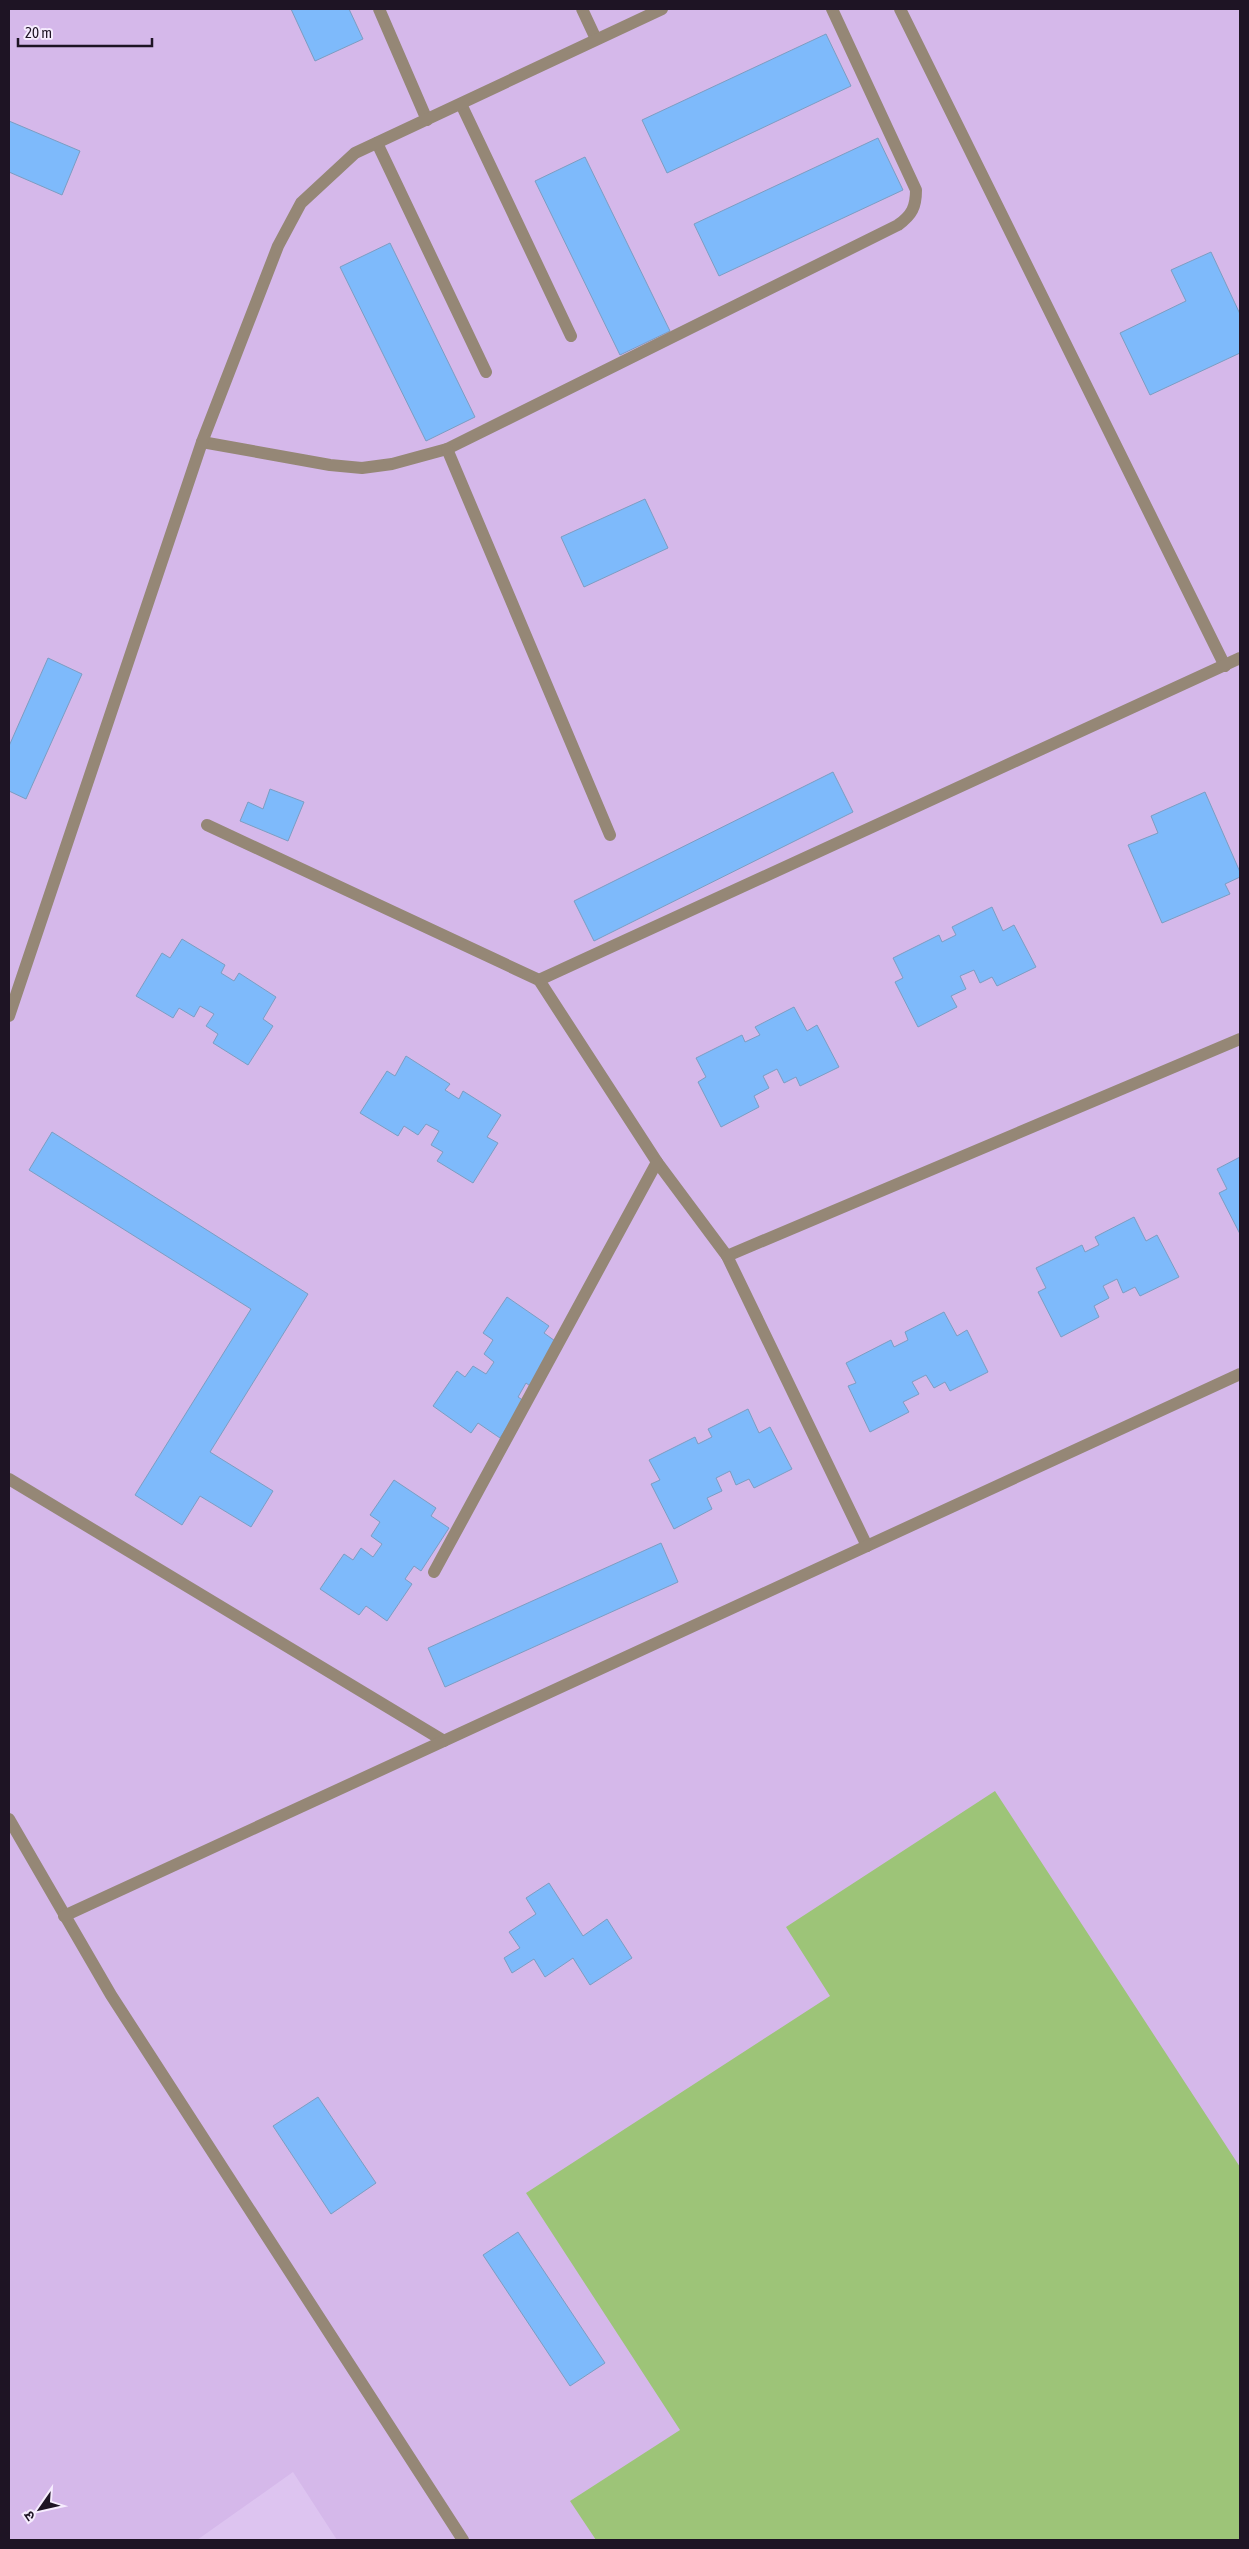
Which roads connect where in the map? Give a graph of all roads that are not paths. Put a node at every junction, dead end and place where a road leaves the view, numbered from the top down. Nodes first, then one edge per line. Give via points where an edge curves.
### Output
1 (378, 9) edge
2 (582, 9) edge
3 (662, 9) edge
4 (832, 9) edge
5 (900, 9) edge
6 (596, 39) junction
7 (461, 104) junction
8 (427, 120) junction
9 (377, 143) junction
10 (571, 336) dead end
11 (486, 372) dead end
12 (202, 442) junction
13 (446, 449) junction
14 (1240, 658) edge
15 (1224, 666) junction
16 (207, 825) dead end
17 (610, 835) dead end
18 (539, 980) junction
19 (9, 1016) edge
20 (1240, 1039) edge
21 (657, 1162) junction
22 (728, 1256) junction
23 (1240, 1374) edge
24 (9, 1479) edge
25 (868, 1546) junction
26 (434, 1572) dead end
27 (444, 1741) junction
28 (9, 1819) edge
29 (64, 1916) junction
30 (463, 2540) edge

1 - 8 street
2 - 6 street
3 - 6 street
4 - 13 street via 916,190 916,204 909,217
5 - 15 street
6 - 7 street
7 - 8 street
7 - 10 street
8 - 9 street
9 - 11 street
9 - 12 street via 356,154 301,203 278,246
12 - 13 street via 362,468 392,464
12 - 19 street
13 - 17 street
14 - 15 street
15 - 18 street
16 - 18 street
18 - 21 street
20 - 22 street
21 - 22 street
21 - 26 street
22 - 25 street
23 - 25 street
24 - 27 street
25 - 27 street
27 - 29 street
28 - 29 street
29 - 30 street

